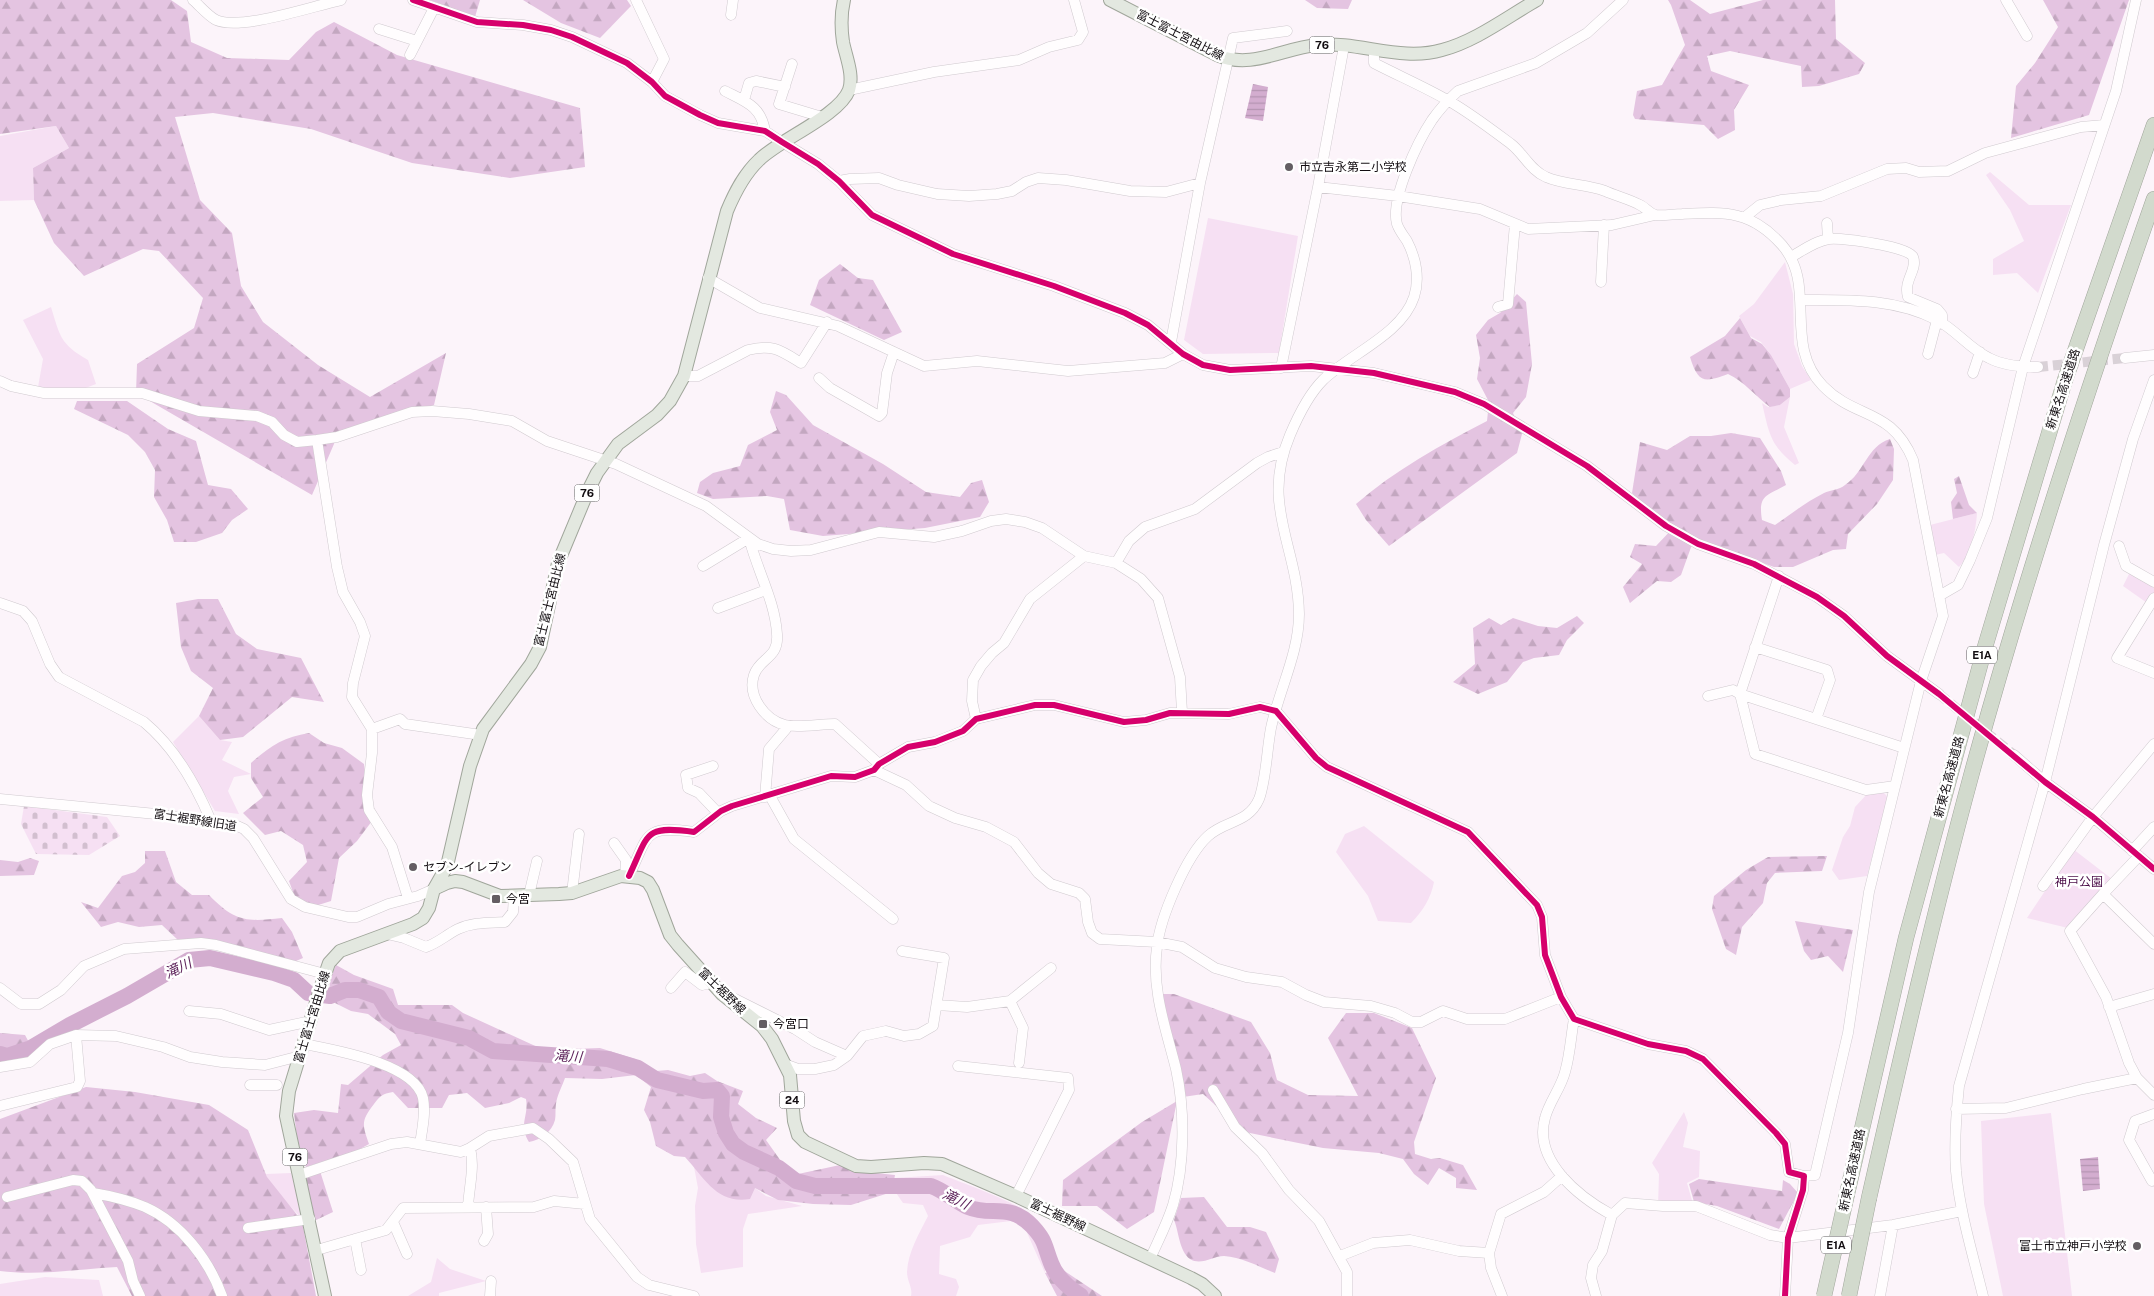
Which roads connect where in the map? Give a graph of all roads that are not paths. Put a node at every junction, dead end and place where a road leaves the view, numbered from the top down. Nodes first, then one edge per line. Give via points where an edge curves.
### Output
1 (192, 0) edge
2 (341, 0) edge
3 (413, 0) edge
4 (636, 0) edge
5 (734, 0) edge
6 (844, 0) edge
7 (1074, 0) edge
8 (1110, 0) edge
9 (1537, 0) edge
10 (1623, 0) edge
11 (2006, 0) edge
12 (2136, 0) edge
13 (434, 8) junction
14 (731, 15) dead end
15 (379, 29) dead end
16 (1288, 31) dead end
17 (2027, 36) dead end
18 (417, 41) junction
19 (1344, 46) junction
20 (1374, 49) junction
21 (410, 55) dead end
22 (1227, 60) junction
23 (792, 64) dead end
24 (652, 82) junction
25 (785, 87) junction
26 (849, 90) junction
27 (725, 91) dead end
28 (744, 100) junction
29 (1448, 100) junction
30 (822, 116) junction
31 (2104, 125) junction
32 (2154, 125) edge
33 (765, 132) junction
34 (782, 142) junction
35 (839, 181) junction
36 (1200, 183) junction
37 (1318, 187) junction
38 (1398, 196) junction
39 (2154, 200) edge
40 (1655, 215) junction
41 (1745, 217) junction
42 (1827, 223) dead end
43 (1515, 224) junction
44 (1604, 225) junction
45 (1828, 239) junction
46 (1791, 258) junction
47 (708, 278) junction
48 (1601, 282) dead end
49 (1802, 300) junction
50 (1498, 307) dead end
51 (827, 322) junction
52 (1939, 322) junction
53 (1171, 342) junction
54 (894, 352) junction
55 (1980, 352) junction
56 (1183, 354) junction
57 (1928, 354) dead end
58 (2154, 355) edge
59 (2125, 358) tunnel mouth
60 (2023, 366) junction
61 (2038, 367) tunnel mouth
62 (1281, 368) junction
63 (1337, 368) junction
64 (1973, 373) dead end
65 (684, 376) junction
66 (818, 378) dead end
67 (0, 380) edge
68 (2154, 380) edge
69 (317, 440) junction
70 (1283, 452) junction
71 (606, 461) junction
72 (749, 538) junction
73 (2119, 546) dead end
74 (1084, 556) junction
75 (1116, 563) junction
76 (703, 566) dead end
77 (1778, 576) junction
78 (2154, 582) edge
79 (766, 590) junction
80 (1939, 596) junction
81 (2154, 598) edge
82 (0, 603) edge
83 (718, 608) dead end
84 (1755, 647) junction
85 (2154, 673) edge
86 (1921, 682) junction
87 (1740, 694) junction
88 (1939, 694) tunnel mouth
89 (1708, 696) dead end
90 (1276, 711) junction
91 (1182, 712) junction
92 (976, 719) junction
93 (1816, 719) junction
94 (786, 726) junction
95 (372, 729) junction
96 (481, 735) junction
97 (2154, 744) edge
98 (1904, 748) junction
99 (2014, 755) tunnel mouth
100 (713, 766) dead end
101 (877, 767) junction
102 (2045, 782) junction
103 (1895, 786) junction
104 (768, 796) junction
105 (0, 799) edge
106 (718, 813) junction
107 (2093, 816) junction
108 (211, 821) junction
109 (2154, 827) edge
110 (579, 834) dead end
111 (614, 843) dead end
112 (2135, 854) junction
113 (537, 861) dead end
114 (2154, 869) edge
115 (627, 876) junction
116 (2043, 886) dead end
117 (434, 889) junction
118 (572, 893) junction
119 (2103, 894) junction
120 (514, 895) junction
121 (529, 895) junction
122 (408, 898) junction
123 (894, 919) dead end
124 (387, 934) junction
125 (1157, 942) junction
126 (2154, 944) edge
127 (902, 951) dead end
128 (1051, 968) dead end
129 (323, 980) junction
130 (711, 982) junction
131 (0, 988) edge
132 (671, 988) dead end
133 (722, 994) junction
134 (2154, 994) edge
135 (1561, 997) junction
136 (1010, 1001) junction
137 (937, 1005) junction
138 (2109, 1007) junction
139 (190, 1011) dead end
140 (1574, 1018) junction
141 (311, 1020) junction
142 (76, 1036) junction
143 (302, 1050) junction
144 (847, 1056) junction
145 (1019, 1063) dead end
146 (787, 1065) junction
147 (958, 1066) dead end
148 (0, 1067) edge
149 (2137, 1078) junction
150 (250, 1085) dead end
151 (277, 1085) dead end
152 (1213, 1090) dead end
153 (2154, 1095) edge
154 (0, 1106) edge
155 (1956, 1109) junction
156 (2154, 1114) edge
157 (420, 1144) junction
158 (470, 1148) junction
159 (299, 1175) junction
160 (1562, 1176) junction
161 (1804, 1176) junction
162 (2154, 1180) edge
163 (93, 1193) junction
164 (1016, 1196) junction
165 (7, 1197) dead end
166 (585, 1204) junction
167 (468, 1206) junction
168 (486, 1206) junction
169 (1962, 1211) junction
170 (1612, 1215) junction
171 (310, 1218) junction
172 (393, 1222) junction
173 (1893, 1225) junction
174 (248, 1228) dead end
175 (1788, 1238) junction
176 (355, 1239) junction
177 (484, 1241) dead end
178 (317, 1250) junction
179 (407, 1254) dead end
180 (1489, 1254) junction
181 (1340, 1256) junction
182 (1150, 1259) junction
183 (362, 1270) dead end
184 (491, 1282) dead end
185 (140, 1296) edge
186 (222, 1296) edge
187 (325, 1296) edge
188 (490, 1296) edge
189 (694, 1296) edge
190 (1215, 1296) edge
191 (1347, 1296) edge
192 (1502, 1296) edge
193 (1596, 1296) edge
194 (1785, 1296) edge
195 (1824, 1296) edge
196 (1849, 1296) edge
197 (1880, 1296) edge
198 (1983, 1296) edge

1 - 2 street via 216,20 232,23 268,19
3 - 13 street
4 - 24 street via 664,59
5 - 14 street
6 - 26 main road via 842,24
7 - 26 street via 1083,32 1078,40 1049,47 1018,60 934,72
8 - 22 main road, 富士富士宮由比線 / 76
9 - 20 main road, 富士富士宮由比線 / 76 via 1473,38 1445,50 1415,54
10 - 29 street via 1587,33 1536,64 1458,92
11 - 17 street
12 - 31 street via 2116,90
13 - 18 street
13 - 24 street via 477,22 523,25 558,32 627,62
15 - 18 street
16 - 22 street via 1233,38
18 - 21 street
19 - 20 main road, 富士富士宮由比線 / 76
19 - 22 main road, 富士富士宮由比線 / 76 via 1318,44 1259,59
19 - 37 street
20 - 29 street via 1374,63
22 - 36 street
23 - 25 street
24 - 33 street via 664,96 718,123
25 - 28 street via 756,81 749,83
25 - 30 street via 779,104
26 - 30 main road, 富士富士宮由比線 / 76 via 844,100
27 - 28 street
28 - 33 street via 753,105 763,118
29 - 38 street via 1431,122
29 - 40 street via 1513,145 1546,178 1593,187 1640,205
30 - 34 main road, 富士富士宮由比線 / 76
31 - 41 street via 2081,127 1985,153 1948,171 1887,169 1821,196 1760,205
31 - 60 street
32 - 195 highway, 新東名高速道路 / E1A, bridge via 2065,380 1985,647 1906,938
33 - 34 street
34 - 35 street
34 - 47 main road, 富士富士宮由比線 / 76 via 759,159 735,192
35 - 36 street via 879,178 937,194 969,196 1012,191 1038,178 1157,192
35 - 53 street via 872,215 953,254 1054,286 1125,313 1148,324
36 - 53 street
37 - 38 street
37 - 62 street
38 - 43 street via 1480,209
38 - 63 street via 1395,212 1398,224 1416,265 1414,298 1395,326
39 - 196 highway, 新東名高速道路 / E1A, bridge via 2089,387 1970,778 1869,1198
40 - 41 street via 1723,212
40 - 44 street
41 - 46 street via 1781,244
42 - 45 street
43 - 44 street via 1528,230
43 - 50 street via 1508,304
44 - 48 street
45 - 46 street
45 - 52 street via 1870,243 1911,254 1914,265 1905,287 1908,297 1937,309 1942,315
46 - 49 street
47 - 51 street via 760,308
47 - 65 main road, 富士富士宮由比線 / 76
49 - 52 street via 1886,303
49 - 80 street via 1801,340 1810,367 1822,385 1839,399 1877,417 1897,431 1906,444 1913,460
51 - 54 street
51 - 65 street via 801,363 777,348 756,348 698,376
52 - 55 street
52 - 57 street
53 - 56 street
54 - 56 street via 924,366 977,361 1068,371 1165,363
54 - 66 street via 879,416
55 - 60 street via 1990,358
55 - 64 street
56 - 62 street via 1209,367 1230,370
58 - 59 street
60 - 61 street
60 - 80 street via 1987,518 1958,585
62 - 63 street
63 - 70 street via 1311,394
63 - 77 street via 1455,392 1484,404 1587,466 1666,526 1698,544
65 - 71 main road, 富士富士宮由比線 / 76 via 670,401 657,415 618,444
67 - 69 street via 11,386 44,393 142,393 199,411 257,416 272,422 284,435 297,442
68 - 102 street via 2133,439 2111,519
69 - 71 street via 337,437 412,412 432,411 512,421 547,441
69 - 95 street via 336,567 343,592 364,636 352,697
70 - 75 street via 1258,463 1195,509 1145,527 1129,541
70 - 90 street via 1278,483 1279,512 1299,613 1298,632
71 - 72 street via 706,506
71 - 96 main road, 富士富士宮由比線 / 76 via 597,472 564,545 540,647
72 - 74 street via 773,549 791,552 879,532 934,537 1006,519 1042,528
72 - 76 street
72 - 79 street
73 - 78 street via 2126,566
74 - 75 street
74 - 92 street via 1030,599 1004,643 981,666 973,680 972,701
75 - 91 street via 1141,579 1158,598 1180,677
77 - 84 street
77 - 86 street via 1844,616
79 - 83 street
79 - 94 street via 774,615 776,645 770,657 759,665 753,692 756,702 766,714
80 - 86 street via 1943,616
81 - 85 street via 2117,658
82 - 108 street via 23,611 32,621 59,677 144,722 156,732 172,750
84 - 87 street
84 - 93 street via 1827,670 1830,680
86 - 88 street
86 - 98 street
87 - 89 street via 1733,690
87 - 93 street
87 - 103 street via 1755,754 1866,790
90 - 91 street via 1260,707 1229,714
90 - 125 street via 1260,797 1242,819 1210,834 1198,847 1179,880
90 - 135 street via 1327,767 1468,832 1537,905 1542,917 1545,955
91 - 92 street via 1124,722 1054,705 1035,705
92 - 101 street via 963,731 935,742 908,747
93 - 98 street
94 - 101 street via 835,724
94 - 104 street via 769,749
95 - 96 street via 400,720 404,724
95 - 122 street via 368,810 392,847
96 - 117 main road, 富士富士宮由比線 / 76 via 470,766 447,866
97 - 107 street
98 - 103 street
99 - 102 street
100 - 106 street via 686,775 686,781 688,788 699,793
101 - 104 street via 855,777 831,776
101 - 125 street via 906,785 928,806 1014,842 1051,884 1079,893 1085,899 1092,933 1100,939
102 - 107 street
102 - 155 street via 1966,1060
103 - 161 street via 1869,892 1848,1034 1815,1175
104 - 106 street
104 - 123 street via 794,839
105 - 108 street, 富士裾野線旧道
106 - 115 street via 694,832 655,830 649,835
107 - 112 street
107 - 116 street
108 - 122 street, 富士裾野線旧道 via 244,829 291,899 305,907 358,917
109 - 112 street
110 - 118 street
111 - 115 street via 626,860
112 - 114 street
112 - 119 street
113 - 121 street
115 - 118 main road
115 - 130 main road, 富士裾野線 / 24 via 648,882 670,934
117 - 120 main road via 455,881 492,895
117 - 122 street, 富士裾野線旧道
117 - 124 main road, 富士富士宮由比線 / 76 via 423,918
118 - 121 main road
119 - 126 street
119 - 138 street via 2070,931
120 - 121 main road
120 - 124 street via 513,912 505,922 475,923 426,947
124 - 129 main road, 富士富士宮由比線 / 76 via 340,951 330,963
125 - 135 street via 1182,947 1214,968 1282,982 1324,1002 1371,1006 1412,1022 1421,1022 1443,1011 1467,1019 1505,1019
125 - 182 street via 1157,986 1177,1073 1182,1123 1174,1203
127 - 137 street via 944,958
128 - 136 street
129 - 131 street via 216,945 200,943 124,949 96,959 84,966 61,990 39,1004 21,1004
129 - 141 main road, 富士富士宮由比線 / 76
130 - 132 street via 702,986 685,972
130 - 133 main road, 富士裾野線 / 24
133 - 144 street via 734,997
133 - 146 main road, 富士裾野線 / 24 via 762,1026
134 - 138 street
135 - 140 street
136 - 137 street via 967,1007
136 - 145 street via 1023,1028
137 - 144 street via 933,1026 919,1034 904,1036 886,1031 863,1036
138 - 149 street via 2122,1047
139 - 141 street via 221,1014 269,1030
140 - 160 street via 1565,1073 1545,1118 1544,1133 1554,1167
140 - 161 street via 1648,1044 1686,1050 1703,1059 1785,1144 1790,1172
141 - 143 main road, 富士富士宮由比線 / 76
142 - 143 street via 116,1036 190,1057 265,1065
142 - 148 street via 50,1044 30,1062
142 - 154 street via 80,1082 77,1087
143 - 157 street via 360,1056 406,1076 423,1096
143 - 159 main road, 富士富士宮由比線 / 76 via 289,1091 286,1116
144 - 146 street via 834,1065 815,1069
146 - 164 main road, 富士裾野線 / 24 via 794,1121 805,1142 856,1166 942,1164
147 - 164 street via 1068,1078 1070,1090
149 - 153 street
149 - 155 street via 2006,1108
150 - 151 street
152 - 181 street via 1235,1127 1262,1153 1289,1190 1319,1222
155 - 169 street via 1956,1172
156 - 162 street via 2135,1121 2129,1140
157 - 158 street via 460,1152
157 - 159 street via 391,1144
158 - 166 street via 489,1136 533,1128 573,1162
158 - 167 street via 473,1161
159 - 171 main road, 富士富士宮由比線 / 76
160 - 170 street
160 - 180 street via 1544,1192 1501,1214
161 - 175 street via 1803,1190
163 - 165 street via 82,1181 74,1180
163 - 185 street via 128,1261
163 - 186 street via 146,1207 167,1219 202,1255
164 - 182 main road, 富士裾野線 / 24
166 - 168 street via 554,1201 534,1207
166 - 189 street via 590,1219 637,1277 649,1285
167 - 168 street
167 - 172 street via 402,1208
168 - 177 street via 488,1234
169 - 173 street
169 - 198 street
170 - 175 street via 1625,1203 1696,1206
170 - 193 street via 1602,1251 1593,1265 1591,1278
171 - 174 street
171 - 178 main road, 富士富士宮由比線 / 76
172 - 176 street via 386,1230
172 - 179 street
173 - 175 street
173 - 197 street
175 - 194 street
176 - 178 street
176 - 183 street
178 - 187 main road, 富士富士宮由比線 / 76
180 - 181 street via 1410,1240 1373,1243
180 - 192 street
181 - 191 street via 1347,1272
182 - 190 main road, 富士裾野線 / 24 via 1202,1284
184 - 188 street

